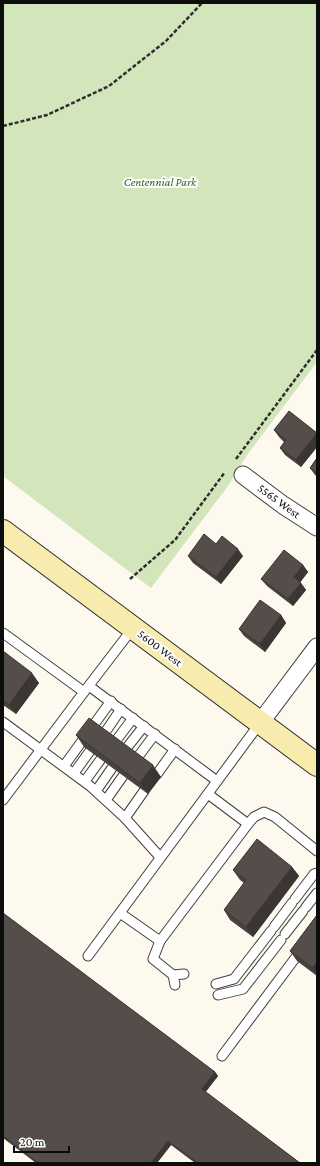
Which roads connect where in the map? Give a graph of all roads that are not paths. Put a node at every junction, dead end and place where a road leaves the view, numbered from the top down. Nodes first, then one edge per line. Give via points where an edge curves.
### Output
1 (243, 475) dead end
2 (317, 526) edge
3 (3, 531) edge
4 (134, 628) junction
5 (3, 633) edge
6 (317, 647) edge
7 (87, 689) junction
8 (111, 701) junction
9 (121, 709) junction
10 (133, 718) junction
11 (3, 722) edge
12 (260, 723) junction
13 (144, 726) junction
14 (104, 734) edge
15 (154, 734) junction
16 (115, 742) edge
17 (41, 749) junction
18 (175, 749) junction
19 (125, 750) edge
20 (90, 751) edge
21 (137, 758) edge
22 (101, 759) edge
23 (317, 765) edge
24 (64, 766) junction
25 (112, 768) edge
26 (74, 773) junction
27 (157, 774) dead end
28 (124, 776) edge
29 (85, 781) junction
30 (217, 781) junction
31 (96, 791) junction
32 (144, 791) edge
33 (208, 794) junction
34 (3, 800) edge
35 (106, 800) junction
36 (125, 818) junction
37 (248, 824) junction
38 (317, 852) edge
39 (160, 857) junction
40 (317, 872) edge
41 (317, 893) edge
42 (120, 912) junction
43 (160, 941) junction
44 (308, 941) edge
45 (88, 956) dead end
46 (184, 974) dead end
47 (173, 975) junction
48 (216, 984) dead end
49 (175, 985) dead end
50 (218, 995) dead end
51 (222, 1056) dead end

1 - 2 street, 5565 West via 283,505
3 - 4 main road, 5600 West
4 - 7 lane
4 - 12 main road, 5600 West
5 - 7 lane
6 - 12 street
7 - 8 lane
7 - 17 lane
8 - 9 lane
8 - 24 lane
9 - 10 lane
9 - 14 lane
10 - 13 lane
10 - 16 lane
11 - 17 lane
12 - 23 main road, 5600 West
12 - 30 lane
13 - 15 lane
13 - 19 lane
15 - 18 lane
15 - 21 lane
17 - 24 lane
17 - 34 lane
18 - 27 lane
18 - 30 lane
20 - 26 lane
22 - 29 lane
24 - 26 lane
25 - 31 lane
26 - 29 lane
28 - 35 lane
29 - 31 lane
30 - 33 lane
31 - 35 lane
32 - 36 lane
33 - 37 lane
33 - 39 lane
35 - 36 lane
36 - 39 lane
37 - 38 lane via 264,812 275,817
37 - 43 lane
39 - 42 lane
40 - 48 lane via 234,980
41 - 50 lane via 243,989
42 - 43 lane
42 - 45 lane
43 - 47 lane via 153,959
44 - 51 lane
46 - 47 lane
47 - 49 lane

